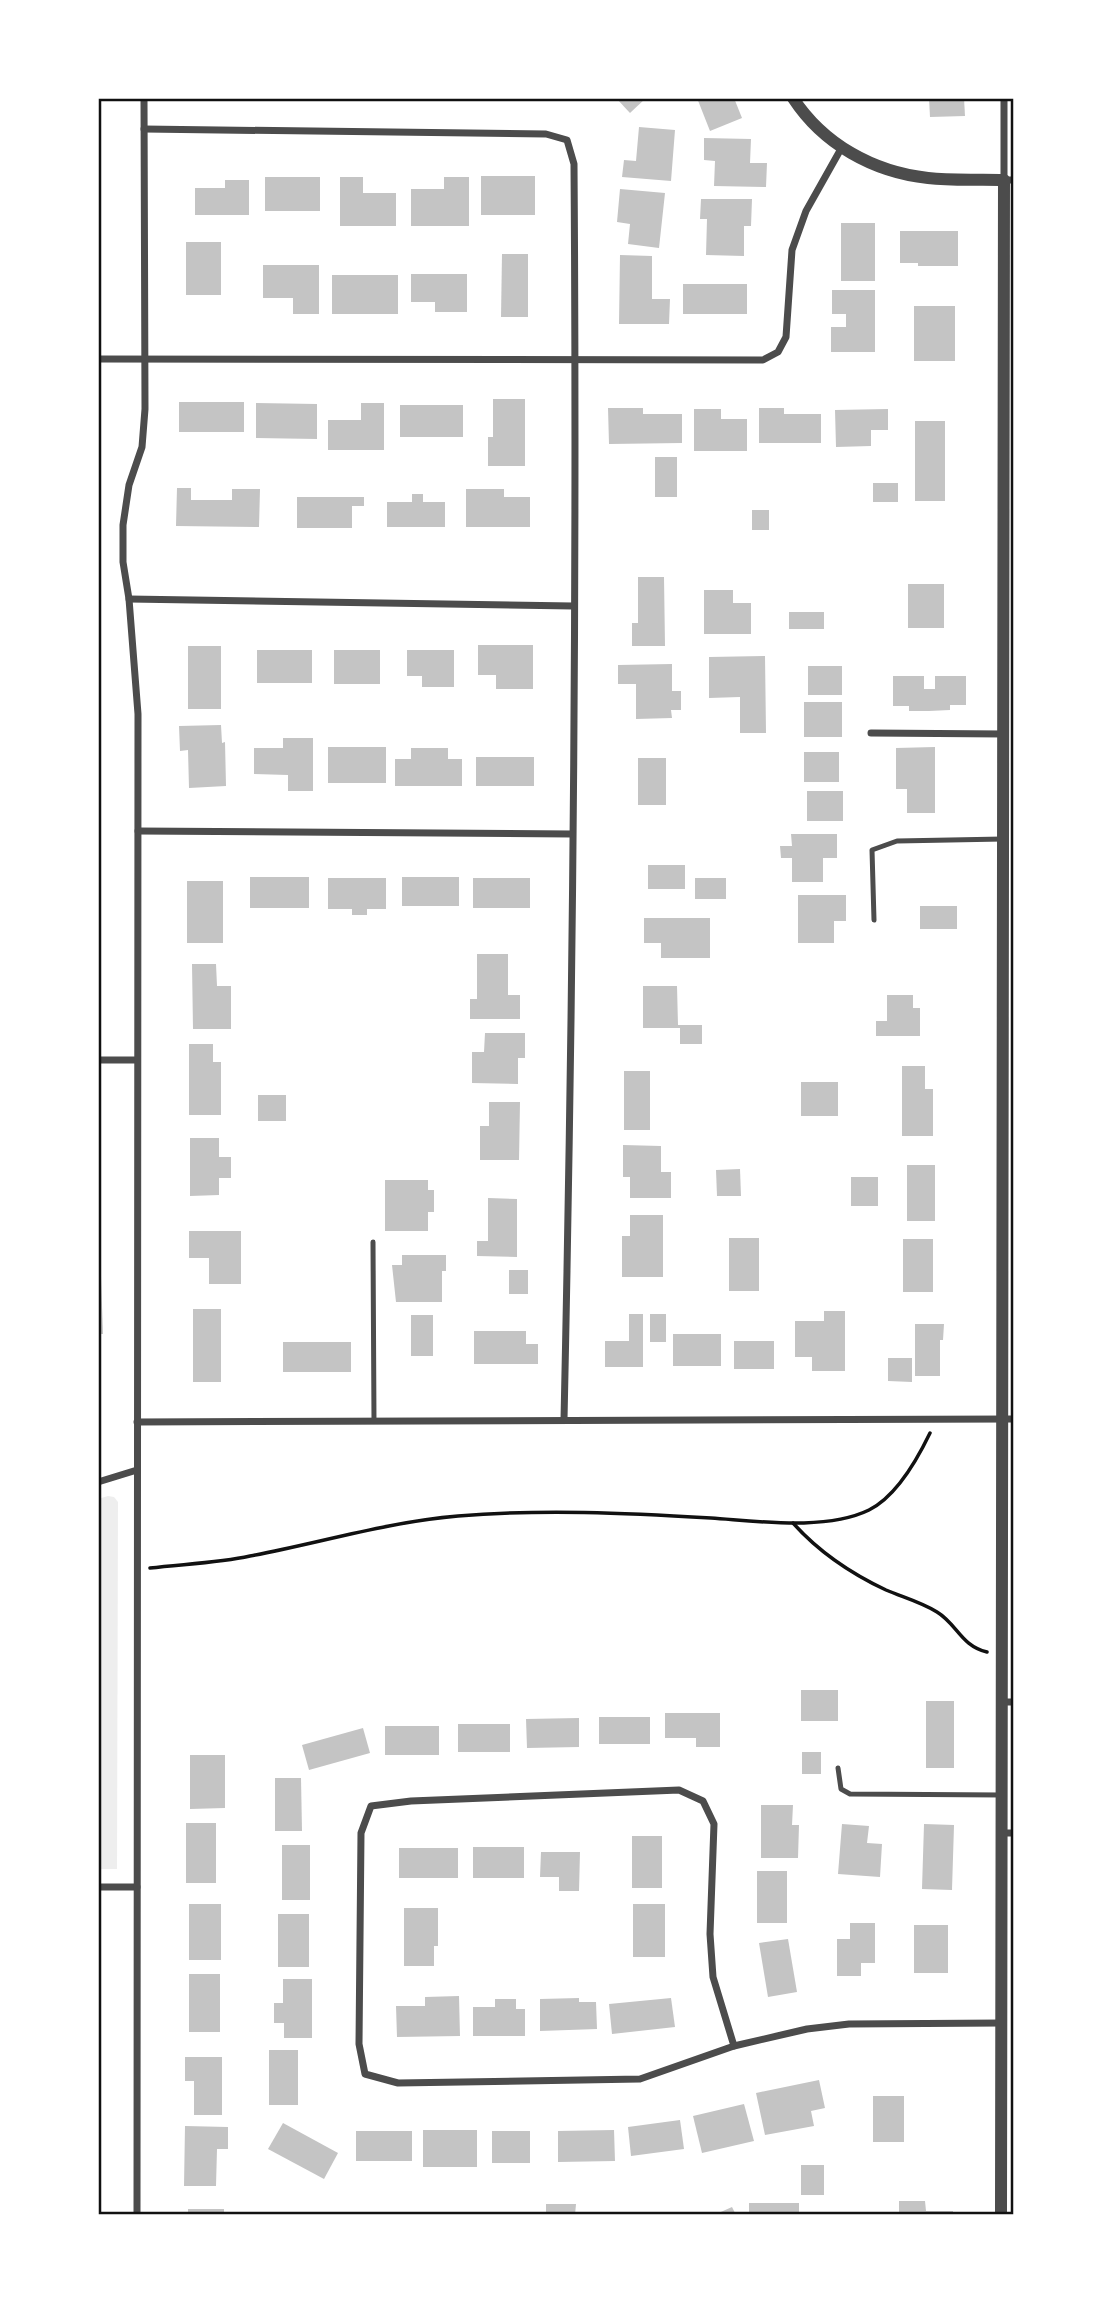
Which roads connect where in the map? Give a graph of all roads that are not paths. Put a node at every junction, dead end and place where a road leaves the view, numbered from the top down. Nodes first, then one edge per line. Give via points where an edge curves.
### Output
1 (144, 98) edge
2 (793, 98) edge
3 (1004, 98) edge
4 (144, 130) junction
5 (842, 147) junction
6 (1009, 180) edge
7 (98, 359) edge
8 (144, 359) junction
9 (575, 361) junction
10 (1008, 427) edge
11 (129, 599) junction
12 (573, 606) junction
13 (871, 733) dead end
14 (1004, 734) junction
15 (138, 831) junction
16 (572, 834) junction
17 (1003, 839) junction
18 (874, 920) dead end
19 (98, 1060) edge
20 (137, 1060) junction
21 (1008, 1149) edge
22 (373, 1242) dead end
23 (1008, 1418) edge
24 (564, 1420) junction
25 (374, 1421) junction
26 (137, 1422) junction
27 (137, 1470) junction
28 (98, 1482) edge
29 (1008, 1702) edge
30 (838, 1768) dead end
31 (1002, 1795) junction
32 (1008, 1833) edge
33 (98, 1887) edge
34 (137, 1887) junction
35 (1002, 2023) junction
36 (734, 2046) junction
37 (137, 2215) edge
38 (1001, 2215) edge

1 - 4 street
2 - 5 street via 817,129
3 - 6 street
4 - 8 street
4 - 9 street via 546,134 567,140 574,164
5 - 6 street via 871,164 901,173
5 - 9 street via 806,211 792,250 786,337 778,352 763,360
6 - 10 street
7 - 8 street
8 - 9 street
8 - 11 street via 142,447 129,485 123,524
9 - 12 street
10 - 14 street
11 - 12 street
11 - 15 street via 138,713
12 - 16 street
13 - 14 street
14 - 17 street
15 - 16 street
15 - 20 street
16 - 24 street
17 - 18 lane via 897,841 872,850
17 - 21 street
19 - 20 street
20 - 26 street
21 - 23 street
22 - 25 lane
23 - 24 street
23 - 29 street via 1003,1655
24 - 25 street
25 - 26 street
26 - 27 street
27 - 28 street
27 - 34 street
29 - 31 street
30 - 31 lane via 841,1789 850,1794
31 - 32 street
32 - 35 street
33 - 34 street
34 - 37 street
35 - 36 street via 849,2024
35 - 38 street
36 - 36 street via 640,2080 398,2083 365,2074 359,2044 361,1833 371,1806 679,1790 703,1801 713,1824 713,1977

